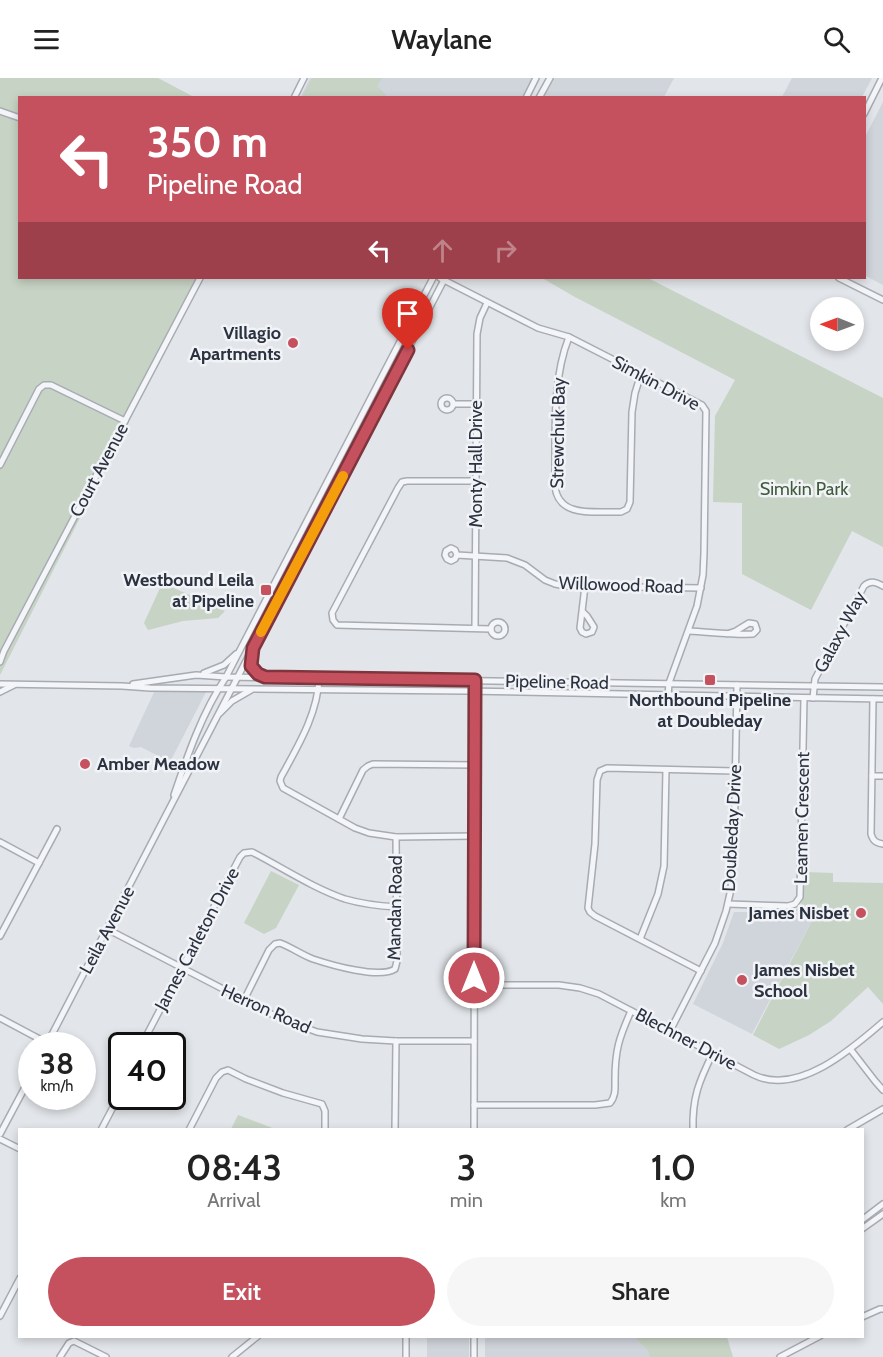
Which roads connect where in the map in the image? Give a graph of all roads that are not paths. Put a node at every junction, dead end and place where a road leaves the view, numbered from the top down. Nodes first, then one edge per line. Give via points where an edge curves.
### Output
1 (304, 78) edge
2 (536, 78) edge
3 (549, 78) edge
4 (882, 78) edge
5 (295, 96) edge
6 (527, 96) edge
7 (540, 96) edge
8 (866, 110) edge
9 (0, 111) edge
10 (18, 117) edge
11 (199, 279) edge
12 (432, 279) edge
13 (442, 279) edge
14 (445, 279) edge
15 (841, 279) edge
16 (883, 300) edge
17 (487, 303) junction
18 (569, 337) junction
19 (641, 374) junction
20 (454, 404) dead end
21 (477, 404) junction
22 (125, 421) junction
23 (0, 465) edge
24 (476, 481) junction
25 (457, 555) dead end
26 (476, 556) junction
27 (585, 586) junction
28 (883, 586) edge
29 (701, 588) junction
30 (583, 612) dead end
31 (475, 628) junction
32 (491, 629) dead end
33 (689, 631) junction
34 (727, 634) junction
35 (253, 648) junction
36 (239, 651) junction
37 (0, 663) edge
38 (196, 675) junction
39 (238, 676) junction
40 (226, 677) junction
41 (265, 677) junction
42 (319, 678) junction
43 (475, 680) junction
44 (0, 684) edge
45 (15, 684) junction
46 (669, 684) junction
47 (736, 685) junction
48 (124, 686) junction
49 (814, 686) junction
50 (883, 687) edge
51 (218, 688) junction
52 (231, 689) junction
53 (252, 689) junction
54 (318, 690) junction
55 (0, 692) edge
56 (475, 692) junction
57 (668, 696) junction
58 (737, 697) junction
59 (804, 698) junction
60 (813, 698) junction
61 (873, 699) junction
62 (883, 699) edge
63 (218, 714) junction
64 (475, 765) junction
65 (666, 770) junction
66 (735, 771) junction
67 (872, 776) junction
68 (883, 776) edge
69 (167, 814) junction
70 (339, 819) junction
71 (57, 829) dead end
72 (475, 836) junction
73 (396, 837) junction
74 (0, 842) edge
75 (883, 844) edge
76 (39, 862) junction
77 (728, 904) junction
78 (397, 907) junction
79 (107, 929) junction
80 (1, 934) edge
81 (640, 939) junction
82 (181, 969) junction
83 (701, 971) junction
84 (474, 985) junction
85 (244, 1000) junction
86 (631, 1011) junction
87 (0, 1018) edge
88 (883, 1022) edge
89 (670, 1031) junction
90 (25, 1032) edge
91 (53, 1032) edge
92 (148, 1032) edge
93 (396, 1041) junction
94 (474, 1041) junction
95 (851, 1050) junction
96 (712, 1053) junction
97 (883, 1090) edge
98 (18, 1100) edge
99 (474, 1105) junction
100 (883, 1109) edge
101 (112, 1110) edge
102 (102, 1128) edge
103 (190, 1128) edge
104 (326, 1128) edge
105 (395, 1128) edge
106 (474, 1128) edge
107 (693, 1128) edge
108 (850, 1128) edge
109 (0, 1134) edge
110 (0, 1139) edge
111 (18, 1148) edge
112 (883, 1204) edge
113 (883, 1214) edge
114 (864, 1218) edge
115 (864, 1228) edge
116 (18, 1282) edge
117 (883, 1309) edge
118 (0, 1316) edge
119 (864, 1316) edge
120 (256, 1338) edge
121 (406, 1338) edge
122 (474, 1338) edge
123 (816, 1338) edge
124 (60, 1357) edge
125 (106, 1357) edge
126 (232, 1357) edge
127 (406, 1357) edge
128 (474, 1357) edge
129 (780, 1357) edge

1 - 5 street
2 - 6 street
3 - 7 street
4 - 8 street
9 - 10 street
11 - 22 street, Court Avenue
12 - 36 street, Leila Avenue
13 - 35 street, Leila Avenue
14 - 17 street, Simkin Drive
15 - 16 street
17 - 18 street, Simkin Drive via 538,328
17 - 21 street, Monty Hall Drive via 477,334
18 - 19 street, Simkin Drive
18 - 19 street, Strewchuk Bay via 557,386 555,486 559,501 565,506 578,511 627,509 633,401
19 - 29 street, Simkin Drive via 702,405 706,411 705,553
20 - 21 street
21 - 24 street, Monty Hall Drive
22 - 23 street via 44,385
22 - 37 street, Court Avenue
24 - 26 street, Monty Hall Drive
24 - 31 street via 402,482 332,613 337,625
25 - 26 street, Willowood Road
26 - 27 street, Willowood Road via 507,558 555,584
26 - 31 street, Monty Hall Drive
27 - 29 street, Willowood Road
27 - 30 street
28 - 49 street, Galaxy Way via 873,582 864,586
29 - 33 street, Simkin Drive
31 - 32 street
33 - 34 street
33 - 46 street, Simkin Drive
34 - 34 street via 753,634 757,630 755,624 749,623
35 - 39 street, Leila Avenue
35 - 41 street via 251,666
36 - 38 street via 223,666
36 - 40 street, Leila Avenue
38 - 40 street, Pipeline Road
38 - 48 street, Pipeline Road
39 - 40 street, Pipeline Road
39 - 41 street, Pipeline Road
39 - 52 street, Leila Avenue
40 - 51 street, Leila Avenue
41 - 42 street, Pipeline Road
42 - 43 street, Pipeline Road
42 - 54 street
43 - 46 street, Pipeline Road
43 - 56 street
44 - 45 street, Pipeline Road
45 - 48 street, Pipeline Road
45 - 55 street
46 - 47 street, Pipeline Road
46 - 57 street, Simkin Drive
47 - 49 street, Pipeline Road
47 - 58 street, Doubleday Drive
48 - 51 street, Pipeline Road
49 - 50 street, Pipeline Road
49 - 60 street, Galaxy Way
51 - 52 street, Pipeline Road
51 - 69 street, Leila Avenue via 199,725
52 - 53 street, Pipeline Road
52 - 63 street, Leila Avenue
53 - 54 street, Pipeline Road
53 - 63 street
54 - 56 street, Pipeline Road
54 - 70 street via 308,725 280,781 289,792
56 - 57 street, Pipeline Road
56 - 64 street
57 - 58 street, Pipeline Road
58 - 59 street, Pipeline Road
58 - 66 street, Doubleday Drive
59 - 60 street, Pipeline Road
59 - 77 street, Leamen Crescent via 800,897 789,906
60 - 61 street, Pipeline Road
61 - 62 street, Pipeline Road
61 - 67 street
63 - 69 street, Leila Avenue
64 - 70 street via 373,764 363,770
64 - 72 street
65 - 66 street
65 - 81 street via 663,866 658,894
65 - 81 street via 607,768 600,771 597,780 588,908 595,916
66 - 77 street, Doubleday Drive via 734,852
67 - 68 street
67 - 75 street via 871,834 872,840
69 - 79 street, Leila Avenue
70 - 73 street via 369,833
71 - 76 street
72 - 73 street
72 - 84 street
73 - 78 street, Mandan Road
74 - 76 street
76 - 80 street
77 - 83 street, Doubleday Drive
78 - 82 street, James Carleton Drive via 344,898 252,852 244,853
78 - 85 street, Mandan Road via 397,966 390,972 349,969 311,959 280,943 269,950
79 - 82 street, Herron Road
79 - 91 street, Leila Avenue
81 - 83 street
82 - 85 street, Herron Road
82 - 92 street, James Carleton Drive
83 - 89 street, Doubleday Drive
84 - 86 street, Blechner Drive via 570,986 594,991
84 - 94 street
85 - 93 street, Herron Road via 317,1032
86 - 89 street, Blechner Drive
86 - 99 street via 619,1038 615,1092 610,1103
87 - 90 street
88 - 95 street, Blechner Drive
89 - 96 street, Blechner Drive
93 - 94 street, Herron Road
93 - 105 street
94 - 99 street
95 - 96 street, Blechner Drive via 806,1075 780,1081 760,1078
95 - 97 street
96 - 107 street via 695,1094
98 - 109 street
99 - 106 street
100 - 108 street
101 - 102 street
103 - 104 street via 216,1078 228,1070 322,1104
110 - 111 street
112 - 114 street
113 - 115 street
116 - 118 street
117 - 119 street
120 - 126 street
121 - 127 street
122 - 128 street
123 - 129 street
124 - 125 street via 74,1341

